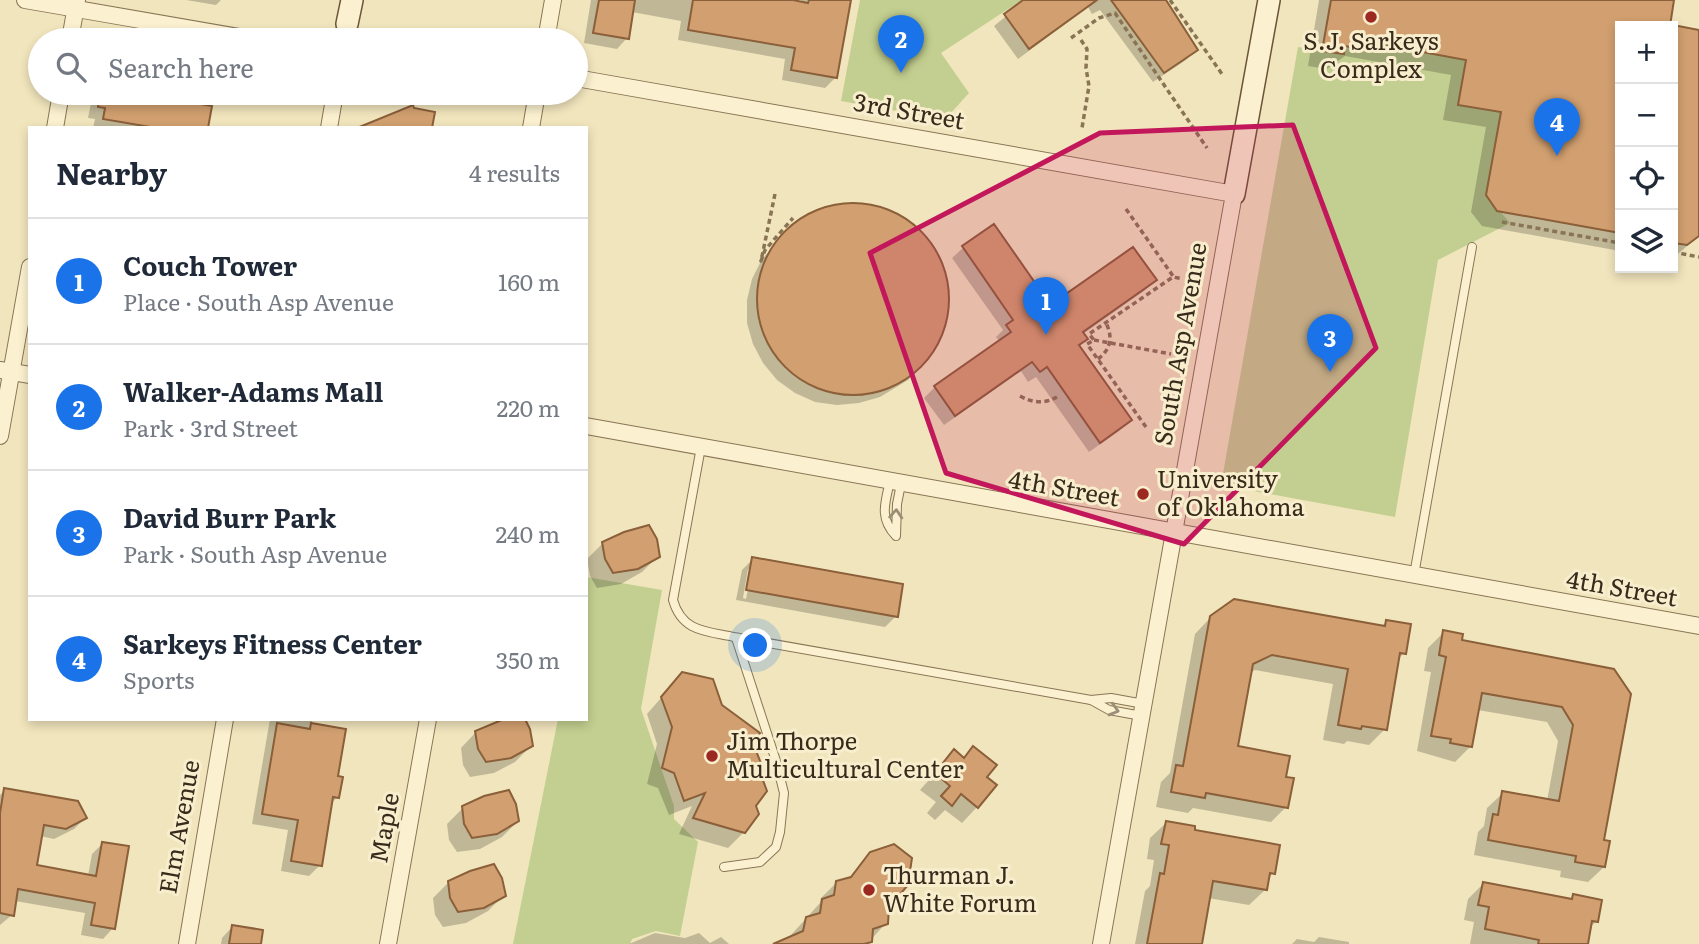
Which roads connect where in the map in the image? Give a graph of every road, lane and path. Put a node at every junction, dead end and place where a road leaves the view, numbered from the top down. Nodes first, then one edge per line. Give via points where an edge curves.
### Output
1 (25, 0) edge
2 (352, 0) edge
3 (553, 0) edge
4 (1170, 0) edge
5 (1269, 0) edge
6 (77, 4) edge
7 (72, 28) edge
8 (196, 28) edge
9 (347, 28) edge
10 (548, 28) edge
11 (1071, 38) dead end
12 (1081, 40) dead end
13 (1222, 74) dead end
14 (588, 80) edge
15 (59, 105) edge
16 (333, 105) edge
17 (535, 105) edge
18 (55, 126) edge
19 (329, 126) edge
20 (531, 126) edge
21 (1082, 128) dead end
22 (1207, 148) dead end
23 (775, 194) dead end
24 (1234, 194) junction
25 (1126, 209) dead end
26 (793, 218) dead end
27 (1503, 222) dead end
28 (1615, 242) edge
29 (1472, 247) dead end
30 (1678, 253) edge
31 (1699, 257) edge
32 (28, 276) edge
33 (1173, 277) junction
34 (1183, 279) dead end
35 (1106, 323) junction
36 (1094, 340) junction
37 (1110, 343) junction
38 (1171, 354) dead end
39 (1098, 359) junction
40 (6, 371) edge
41 (28, 375) edge
42 (1020, 396) dead end
43 (1057, 397) dead end
44 (588, 426) edge
45 (1146, 427) dead end
46 (0, 436) edge
47 (701, 447) junction
48 (895, 483) junction
49 (1175, 532) junction
50 (1414, 575) junction
51 (1699, 626) edge
52 (736, 638) junction
53 (1143, 710) junction
54 (225, 721) edge
55 (428, 721) edge
56 (724, 867) dead end
57 (187, 944) edge
58 (388, 944) edge
59 (1101, 944) edge

1 - 6 street
2 - 9 street
3 - 10 street
4 - 13 path
5 - 24 street, South Asp Avenue
6 - 7 street
6 - 8 street
11 - 22 path via 1099,18 1115,13
12 - 21 path via 1087,48 1089,86
14 - 24 street, 3rd Street
15 - 18 street
16 - 19 street
17 - 20 street
23 - 26 path via 761,261
24 - 49 street, South Asp Avenue
25 - 33 path
27 - 28 path
29 - 50 lane
30 - 31 path
32 - 40 street
33 - 34 path
33 - 35 path
35 - 36 path via 1089,334
35 - 37 path
36 - 37 path
36 - 39 path via 1087,344
37 - 38 path
37 - 39 path
39 - 45 path
40 - 41 street
40 - 46 street
42 - 43 path via 1036,402
44 - 47 street, 4th Street
47 - 48 street, 4th Street
47 - 52 lane via 673,600 686,624
48 -> 48 lane via 884,512 887,526 896,536
48 - 49 street, 4th Street
49 - 50 street, 4th Street
49 - 53 street, South Asp Avenue
50 - 51 street, 4th Street
52 - 53 lane via 1091,700 1111,698
52 - 56 lane via 776,761 783,802 780,832 770,855 760,862
53 - 59 street, South Asp Avenue
54 - 57 street, Elm Avenue
55 - 58 street, Maple

